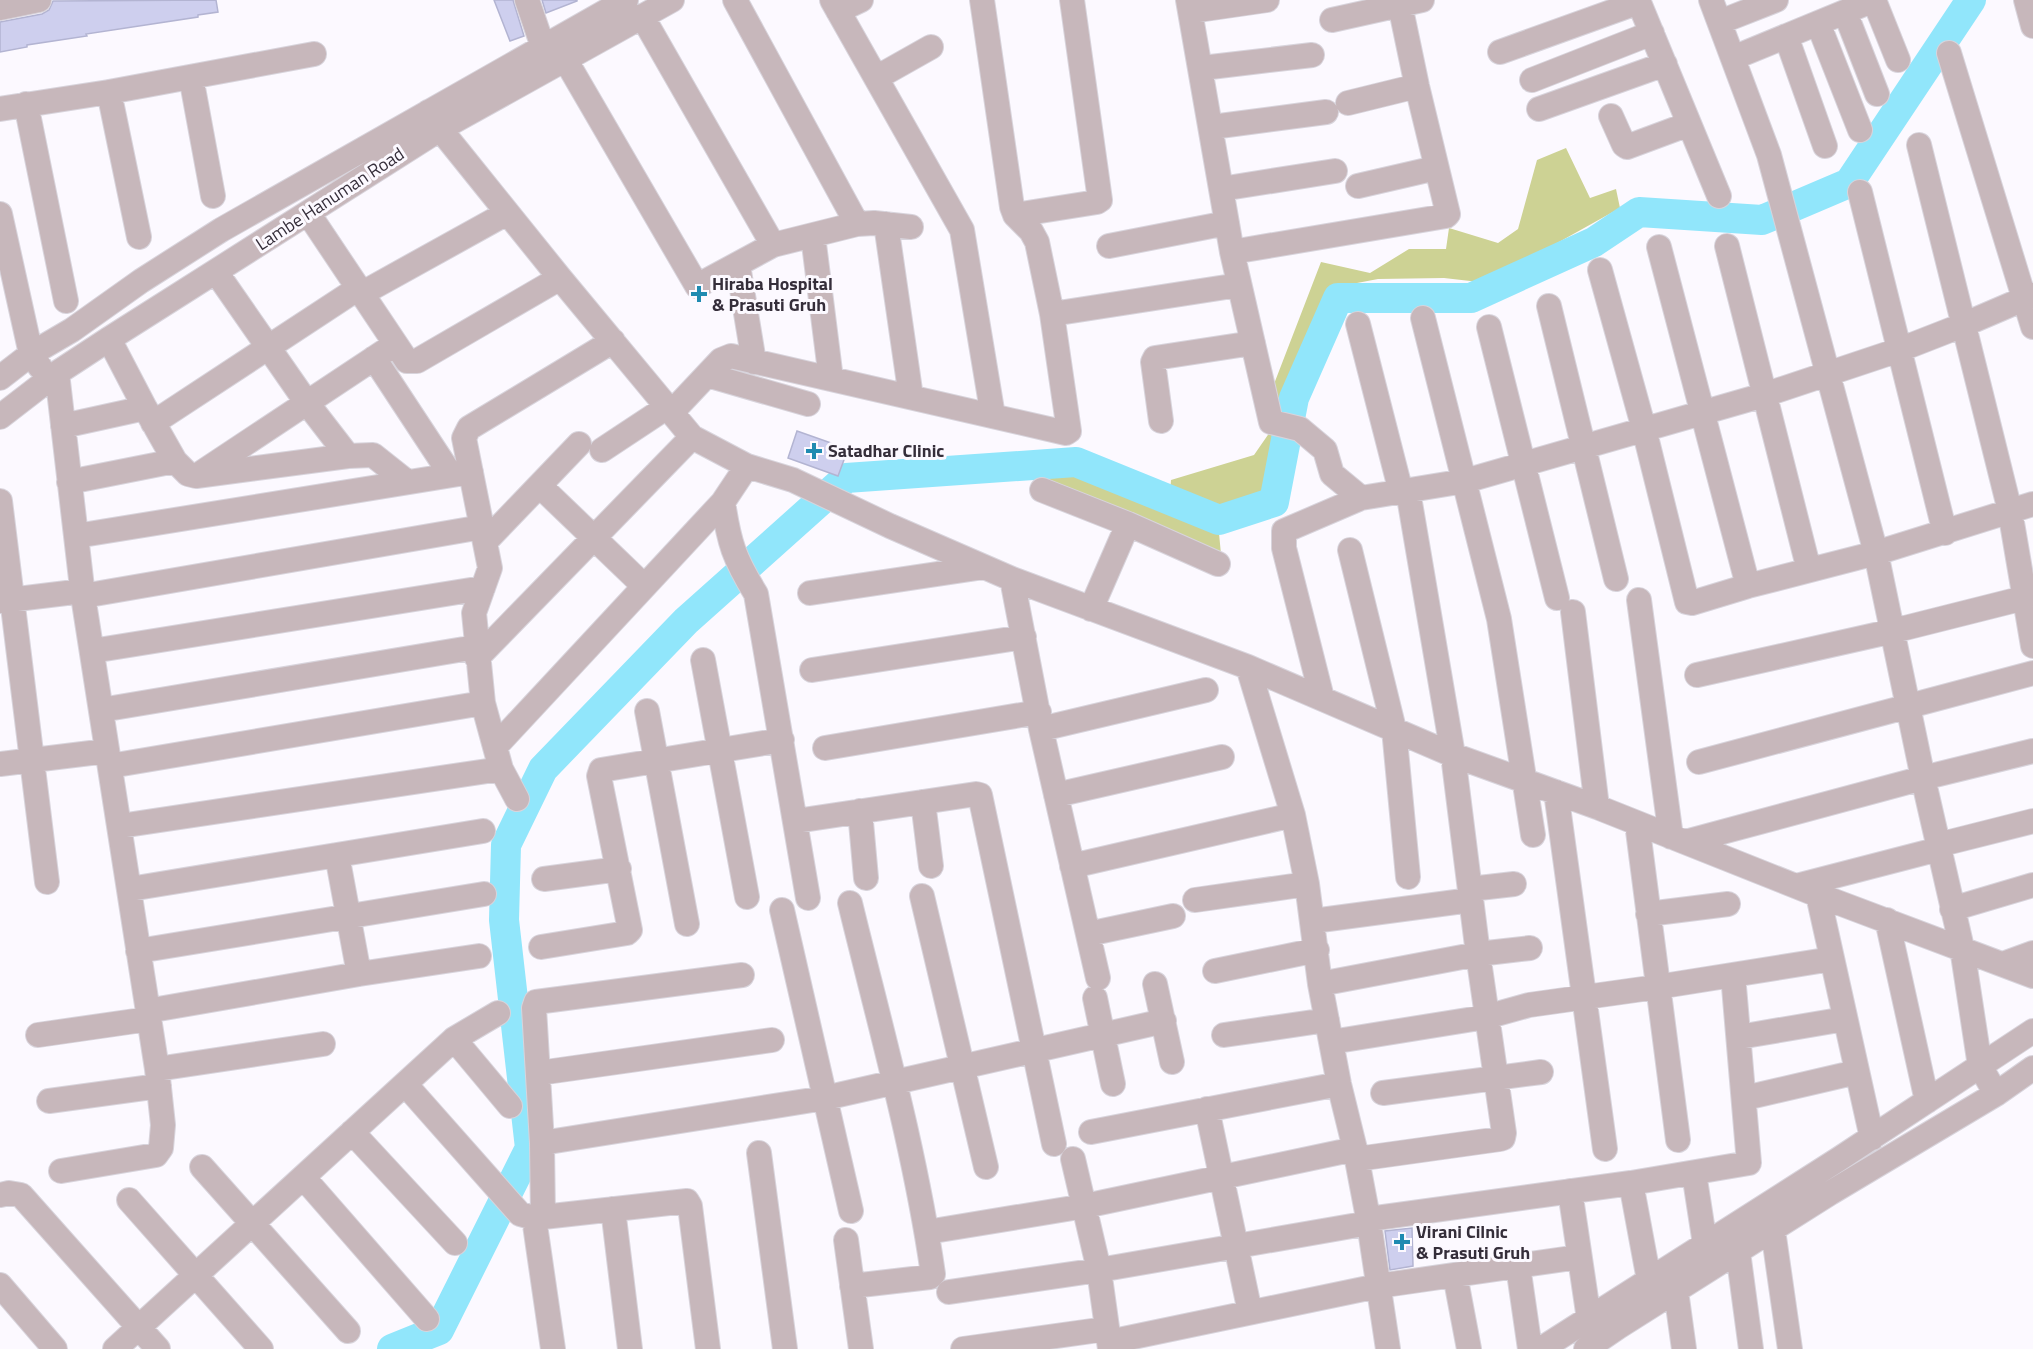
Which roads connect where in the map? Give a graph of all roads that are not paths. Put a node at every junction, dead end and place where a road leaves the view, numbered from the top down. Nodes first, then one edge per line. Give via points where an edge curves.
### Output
1 (39, 0) edge
2 (527, 0) edge
3 (672, 0) edge
4 (735, 0) edge
5 (861, 0) edge
6 (982, 0) edge
7 (1072, 0) edge
8 (1267, 0) edge
9 (1776, 0) edge
10 (1874, 0) edge
11 (2026, 0) edge
12 (1639, 1) edge
13 (1407, 2) edge
14 (835, 6) edge
15 (1190, 6) edge
16 (0, 8) edge
17 (634, 8) edge
18 (1715, 11) edge
19 (1845, 12) junction
20 (1332, 20) dead end
21 (1818, 23) junction
22 (2033, 26) edge
23 (1652, 33) junction
24 (1786, 36) junction
25 (543, 47) junction
26 (931, 47) dead end
27 (1500, 52) dead end
28 (1949, 53) dead end
29 (314, 54) dead end
30 (1312, 55) dead end
31 (1733, 58) junction
32 (565, 59) junction
33 (1898, 60) dead end
34 (1665, 64) junction
35 (1202, 68) junction
36 (191, 77) junction
37 (876, 78) junction
38 (1532, 80) dead end
39 (1417, 86) junction
40 (108, 92) junction
41 (1877, 94) dead end
42 (1348, 103) dead end
43 (26, 104) junction
44 (0, 109) edge
45 (1539, 109) dead end
46 (1326, 112) dead end
47 (1611, 116) dead end
48 (434, 121) junction
49 (1689, 124) junction
50 (1212, 127) junction
51 (1860, 130) dead end
52 (1919, 145) dead end
53 (1826, 146) dead end
54 (1436, 168) junction
55 (1335, 171) dead end
56 (1358, 186) dead end
57 (1221, 189) junction
58 (1860, 192) dead end
59 (213, 196) dead end
60 (1719, 196) dead end
61 (308, 213) junction
62 (507, 213) junction
63 (0, 214) edge
64 (1015, 214) junction
65 (1227, 223) junction
66 (857, 224) junction
67 (886, 224) junction
68 (911, 227) dead end
69 (813, 236) junction
70 (139, 237) dead end
71 (773, 245) junction
72 (1108, 246) dead end
73 (1726, 246) dead end
74 (1659, 247) dead end
75 (1232, 252) junction
76 (738, 265) junction
77 (1600, 270) dead end
78 (216, 272) junction
79 (560, 278) junction
80 (1239, 285) junction
81 (359, 292) junction
82 (2028, 297) edge
83 (66, 301) dead end
84 (1549, 306) dead end
85 (1052, 314) junction
86 (1423, 318) dead end
87 (1358, 324) dead end
88 (1963, 325) junction
89 (1489, 327) dead end
90 (2033, 327) edge
91 (108, 339) junction
92 (613, 341) junction
93 (1253, 343) junction
94 (394, 345) junction
95 (268, 347) junction
96 (1899, 350) junction
97 (31, 354) junction
98 (374, 358) junction
99 (754, 362) junction
100 (1828, 372) junction
101 (706, 375) junction
102 (52, 377) junction
103 (0, 378) edge
104 (831, 379) junction
105 (1764, 395) junction
106 (911, 397) junction
107 (308, 403) junction
108 (808, 404) dead end
109 (670, 410) junction
110 (1702, 413) junction
111 (149, 416) junction
112 (993, 416) junction
113 (0, 417) edge
114 (1161, 421) dead end
115 (63, 426) junction
116 (1644, 429) junction
117 (692, 437) junction
118 (579, 444) dead end
119 (1583, 446) junction
120 (602, 450) dead end
121 (348, 456) junction
122 (175, 461) junction
123 (1522, 464) junction
124 (747, 466) junction
125 (461, 474) junction
126 (196, 476) junction
127 (1465, 481) junction
128 (69, 482) junction
129 (407, 482) junction
130 (540, 486) junction
131 (1042, 490) dead end
132 (1404, 491) junction
133 (1360, 498) junction
134 (0, 501) edge
135 (723, 502) junction
136 (2033, 504) edge
137 (2010, 512) junction
138 (1128, 525) junction
139 (1945, 533) junction
140 (483, 535) junction
141 (76, 536) junction
142 (593, 539) junction
143 (1350, 550) dead end
144 (1876, 554) junction
145 (1218, 564) dead end
146 (984, 567) junction
147 (1809, 570) junction
148 (1012, 579) junction
149 (1616, 579) dead end
150 (644, 586) junction
151 (1748, 586) junction
152 (483, 588) junction
153 (83, 593) junction
154 (810, 593) dead end
155 (2024, 598) junction
156 (6, 600) edge
157 (1639, 600) dead end
158 (1091, 609) junction
159 (1893, 631) junction
160 (1024, 637) junction
161 (2033, 646) edge
162 (92, 651) junction
163 (477, 652) junction
164 (703, 660) dead end
165 (1248, 667) junction
166 (812, 670) dead end
167 (2033, 673) edge
168 (1697, 675) dead end
169 (1206, 690) dead end
170 (1322, 698) junction
171 (483, 703) junction
172 (1907, 705) junction
173 (101, 710) junction
174 (647, 711) dead end
175 (1040, 721) junction
176 (1394, 729) junction
177 (782, 741) junction
178 (825, 748) dead end
179 (720, 750) junction
180 (2033, 752) edge
181 (1453, 754) junction
182 (1222, 756) dead end
183 (498, 758) junction
184 (109, 759) junction
185 (32, 760) junction
186 (656, 761) junction
187 (1699, 762) dead end
188 (0, 764) edge
189 (1923, 778) junction
190 (1524, 779) junction
191 (1556, 792) junction
192 (1056, 795) junction
193 (517, 799) dead end
194 (923, 802) junction
195 (1596, 807) junction
196 (860, 811) junction
197 (1293, 815) junction
198 (796, 821) junction
199 (2033, 821) edge
200 (1637, 823) junction
201 (120, 826) junction
202 (483, 831) dead end
203 (1533, 836) dead end
204 (1678, 840) junction
205 (1938, 847) junction
206 (337, 855) junction
207 (931, 866) dead end
208 (1072, 866) junction
209 (619, 869) junction
210 (1408, 877) dead end
211 (866, 878) dead end
212 (544, 879) dead end
213 (47, 882) dead end
214 (1307, 884) junction
215 (1514, 884) dead end
216 (2033, 885) edge
217 (130, 889) junction
218 (1807, 890) junction
219 (484, 894) dead end
220 (1470, 894) junction
221 (922, 896) dead end
222 (747, 897) dead end
223 (808, 898) dead end
224 (1195, 900) dead end
225 (850, 903) dead end
226 (1728, 904) dead end
227 (1952, 909) junction
228 (782, 910) dead end
229 (1648, 914) junction
230 (349, 915) junction
231 (1173, 916) dead end
232 (1887, 920) junction
233 (1313, 921) junction
234 (687, 924) dead end
235 (1088, 934) junction
236 (541, 946) dead end
237 (1530, 948) dead end
238 (1962, 948) junction
239 (1317, 950) junction
240 (138, 951) junction
241 (2033, 953) edge
242 (1478, 954) junction
243 (479, 956) dead end
244 (1832, 959) junction
245 (2003, 964) junction
246 (1215, 970) dead end
247 (359, 974) junction
248 (742, 975) dead end
249 (1733, 975) junction
250 (2033, 976) edge
251 (1155, 984) dead end
252 (1320, 984) junction
253 (1657, 987) junction
254 (1585, 996) junction
255 (498, 1013) dead end
256 (148, 1015) junction
257 (1486, 1017) junction
258 (1845, 1019) junction
259 (1164, 1021) junction
260 (1329, 1031) junction
261 (2033, 1031) edge
262 (38, 1035) dead end
263 (1224, 1035) dead end
264 (1103, 1037) junction
265 (1739, 1037) junction
266 (454, 1039) junction
267 (772, 1040) dead end
268 (323, 1044) dead end
269 (1034, 1051) junction
270 (1172, 1062) dead end
271 (1980, 1066) junction
272 (2033, 1068) edge
273 (962, 1069) junction
274 (1541, 1072) dead end
275 (1857, 1072) junction
276 (539, 1073) junction
277 (158, 1077) junction
278 (1495, 1077) junction
279 (405, 1084) junction
280 (894, 1084) junction
281 (1113, 1084) dead end
282 (1339, 1084) junction
283 (1383, 1093) dead end
284 (1996, 1094) junction
285 (825, 1098) junction
286 (1745, 1098) junction
287 (49, 1101) dead end
288 (1927, 1101) junction
289 (510, 1106) dead end
290 (1208, 1109) junction
291 (352, 1132) junction
292 (1091, 1132) dead end
293 (1872, 1138) junction
294 (1678, 1140) dead end
295 (542, 1143) junction
296 (1054, 1144) dead end
297 (1605, 1149) dead end
298 (759, 1153) dead end
299 (1356, 1154) junction
300 (1073, 1159) dead end
301 (202, 1167) dead end
302 (986, 1167) dead end
303 (61, 1171) dead end
304 (1694, 1173) junction
305 (303, 1177) junction
306 (1222, 1178) junction
307 (1632, 1183) junction
308 (1823, 1184) junction
309 (1570, 1191) junction
310 (0, 1195) edge
311 (129, 1200) dead end
312 (1086, 1206) junction
313 (613, 1209) junction
314 (851, 1211) dead end
315 (538, 1217) junction
316 (1369, 1221) junction
317 (252, 1224) junction
318 (1773, 1230) junction
319 (927, 1232) junction
320 (846, 1240) dead end
321 (455, 1243) dead end
322 (1705, 1244) junction
323 (1236, 1246) junction
324 (1738, 1252) junction
325 (1579, 1257) junction
326 (1518, 1266) junction
327 (1099, 1270) junction
328 (195, 1275) junction
329 (1455, 1275) junction
330 (1649, 1281) junction
331 (0, 1286) edge
332 (852, 1286) junction
333 (1378, 1286) junction
334 (1676, 1291) junction
335 (949, 1292) dead end
336 (1251, 1312) junction
337 (427, 1319) dead end
338 (1589, 1319) junction
339 (139, 1327) junction
340 (348, 1331) dead end
341 (1620, 1338) edge
342 (1108, 1340) edge
343 (55, 1349) edge
344 (115, 1349) edge
345 (159, 1349) edge
346 (261, 1349) edge
347 (553, 1349) edge
348 (630, 1349) edge
349 (708, 1349) edge
350 (784, 1349) edge
351 (861, 1349) edge
352 (963, 1349) edge
353 (1389, 1349) edge
354 (1469, 1349) edge
355 (1530, 1349) edge
356 (1541, 1349) edge
357 (1586, 1349) edge
358 (1684, 1349) edge
359 (1751, 1349) edge
360 (1790, 1349) edge

1 - 16 street
2 - 25 street
3 - 17 street, Lambe Hanuman Road
4 - 66 street
5 - 14 street
6 - 64 street
7 - 64 street via 1100,200
8 - 15 street
9 - 18 street
10 - 19 street
10 - 33 street
11 - 22 street
12 - 23 street
12 - 27 street
13 - 20 street
13 - 39 street
14 - 37 street
15 - 35 street
17 - 25 street
17 - 32 street, Lambe Hanuman Road
17 - 71 street
18 - 31 street
19 - 21 street
19 - 41 street
21 - 24 street
21 - 51 street
23 - 34 street
23 - 38 street
24 - 31 street
24 - 53 street
25 - 48 street
26 - 37 street
28 - 82 street
29 - 36 street
30 - 35 street
31 - 100 street via 1769,155
32 - 48 street, Lambe Hanuman Road
32 - 76 street via 695,285
34 - 45 street
34 - 49 street
35 - 50 street
36 - 40 street
36 - 59 street
37 - 112 street via 962,230
39 - 42 street
39 - 54 street
40 - 43 street
40 - 70 street
43 - 44 street
43 - 83 street
46 - 50 street
47 - 49 street via 1627,147
48 - 61 street, Lambe Hanuman Road
48 - 62 street
48 - 97 street via 221,230
49 - 60 street
50 - 57 street
52 - 88 street
54 - 56 street
54 - 75 street via 1446,216
55 - 57 street
57 - 65 street
58 - 96 street
61 - 78 street, Lambe Hanuman Road
61 - 81 street
62 - 79 street
62 - 81 street
63 - 97 street
64 - 85 street via 1037,242
65 - 72 street
65 - 75 street
66 - 67 street
66 - 69 street
67 - 68 street
67 - 106 street
69 - 71 street
69 - 104 street
71 - 76 street
73 - 105 street
74 - 110 street
75 - 80 street
76 - 99 street
77 - 116 street
78 - 91 street, Lambe Hanuman Road
78 - 95 street
79 - 92 street
79 - 94 street via 417,361 407,361
80 - 85 street
80 - 93 street
81 - 94 street
81 - 95 street
82 - 88 street
82 - 90 street
84 - 119 street
85 - 112 street via 1069,431
86 - 127 street
87 - 132 street
88 - 96 street
88 - 137 street
89 - 123 street
91 - 102 street, Lambe Hanuman Road
91 - 111 street
92 - 109 street
92 - 125 street via 469,428 464,438
93 - 114 street via 1155,358
93 - 133 street via 1271,422 1300,429 1325,450 1332,474
94 - 98 street
95 - 107 street
95 - 111 street
96 - 100 street
96 - 139 street
97 - 102 street
97 - 103 street
98 - 107 street
98 - 125 street
99 - 101 street via 727,357
99 - 104 street
100 - 105 street
100 - 144 street
101 - 108 street
101 - 109 street
102 - 113 street, Lambe Hanuman Road
102 - 115 street
104 - 106 street
105 - 110 street
105 - 147 street
106 - 112 street
107 - 121 street
107 - 126 street
109 - 117 street
109 - 120 street
110 - 116 street
110 - 151 street
111 - 115 street
111 - 122 street
115 - 128 street
116 - 119 street
116 - 151 street via 1685,601 1692,603
117 - 124 street
117 - 142 street
118 - 130 street
119 - 123 street
119 - 149 street
121 - 126 street
121 - 129 street via 374,455
122 - 126 street via 188,474
122 - 128 street
123 - 127 street
123 - 195 street via 1565,605
124 - 135 street
124 - 146 street via 793,480
125 - 129 street
125 - 140 street
127 - 132 street
127 - 190 street via 1504,640
128 - 141 street
129 - 141 street
130 - 140 street
130 - 142 street
131 - 138 street
132 - 133 street
132 - 181 street
133 - 170 street via 1284,531 1284,548
134 - 156 street
135 - 150 street
135 - 177 street via 737,564 756,594
136 - 137 street
137 - 139 street
137 - 155 street
138 - 145 street
138 - 158 street
139 - 144 street
140 - 152 street via 489,568
140 - 153 street
141 - 153 street
142 - 150 street
142 - 163 street
143 - 176 street
144 - 147 street
144 - 159 street
146 - 148 street
146 - 154 street
147 - 151 street
148 - 158 street
148 - 160 street
150 - 183 street
152 - 162 street
152 - 163 street via 474,613
153 - 156 street
153 - 162 street
155 - 159 street
155 - 161 street
156 - 185 street
157 - 204 street
158 - 165 street
159 - 168 street
159 - 172 street
160 - 166 street
160 - 175 street
162 - 173 street
163 - 171 street
163 - 173 street
164 - 179 street
165 - 170 street
165 - 197 street
167 - 172 street
169 - 175 street
170 - 176 street
171 - 183 street
171 - 184 street
172 - 187 street
172 - 189 street
173 - 184 street
174 - 186 street
175 - 178 street
175 - 192 street
176 - 181 street
176 - 210 street
177 - 179 street
177 - 198 street
179 - 186 street
179 - 222 street
180 - 189 street
181 - 190 street
181 - 220 street
182 - 192 street
183 - 193 street
183 - 201 street
184 - 185 street
184 - 201 street
185 - 188 street
185 - 213 street
186 - 209 street via 599,772
186 - 234 street
189 - 204 street
189 - 205 street
190 - 191 street
190 - 203 street
191 - 195 street
191 - 254 street
192 - 208 street
194 - 196 street
194 - 207 street
194 - 269 street via 976,794 981,797
195 - 200 street
196 - 198 street
196 - 211 street
197 - 208 street
197 - 214 street
198 - 223 street
199 - 205 street
200 - 204 street
200 - 229 street
201 - 217 street
202 - 206 street
204 - 218 street
205 - 218 street
205 - 227 street
206 - 217 street
206 - 230 street
208 - 235 street
209 - 212 street
209 - 236 street via 629,932
214 - 224 street
214 - 233 street
215 - 220 street
216 - 227 street
217 - 240 street
218 - 232 street
218 - 244 street
219 - 230 street
220 - 233 street
220 - 242 street
221 - 273 street
225 - 280 street
226 - 229 street
227 - 238 street
228 - 285 street
229 - 253 street
230 - 240 street
230 - 247 street
231 - 235 street
232 - 238 street
232 - 288 street
233 - 239 street
235 - 264 street
237 - 242 street
238 - 245 street
238 - 271 street
239 - 246 street
239 - 252 street
240 - 256 street
241 - 245 street
242 - 252 street
242 - 257 street
243 - 247 street
244 - 249 street
244 - 258 street
245 - 250 street
247 - 256 street
248 - 276 street via 538,1001 534,1008
249 - 253 street
249 - 265 street
251 - 259 street
252 - 260 street
253 - 254 street
253 - 294 street
254 - 257 street
254 - 297 street
255 - 266 street
256 - 262 street
256 - 277 street
257 - 260 street
257 - 278 street
258 - 265 street
258 - 275 street
259 - 264 street
259 - 270 street
260 - 263 street
260 - 282 street
261 - 271 street
264 - 269 street
264 - 281 street
265 - 286 street
266 - 279 street
266 - 289 street
267 - 276 street
268 - 277 street
269 - 273 street
269 - 296 street
271 - 284 street
271 - 288 street
272 - 284 street
273 - 280 street
273 - 302 street
274 - 278 street
275 - 286 street
275 - 293 street
276 - 295 street
277 - 287 street
277 - 303 street via 163,1125 159,1153
278 - 283 street
278 - 299 street via 1503,1138
279 - 291 street
279 - 315 street via 515,1210
280 - 285 street
280 - 319 street
282 - 290 street
282 - 299 street
284 - 308 street
285 - 295 street
285 - 314 street
286 - 304 street via 1749,1162
288 - 293 street
290 - 292 street
290 - 306 street
291 - 305 street
291 - 321 street
293 - 308 street
295 - 315 street
298 - 350 street
299 - 306 street
299 - 316 street
300 - 312 street
301 - 317 street
304 - 307 street
304 - 322 street
305 - 317 street
305 - 337 street
306 - 312 street
306 - 323 street
307 - 309 street
307 - 330 street
308 - 318 street
308 - 322 street
309 - 316 street
309 - 325 street
310 - 339 street via 21,1195
311 - 328 street
312 - 319 street
312 - 327 street
313 - 315 street
313 - 348 street
313 - 349 street via 688,1203
315 - 347 street
316 - 323 street
316 - 333 street
317 - 328 street
317 - 340 street
318 - 324 street
318 - 360 street
319 - 332 street via 932,1277
320 - 332 street
322 - 330 street
323 - 327 street
323 - 336 street
324 - 334 street
324 - 359 street
325 - 326 street
325 - 338 street
326 - 329 street
326 - 355 street
327 - 335 street
327 - 342 street
328 - 339 street
328 - 346 street
329 - 333 street
329 - 354 street
330 - 338 street
331 - 343 street
332 - 351 street
333 - 336 street
333 - 353 street
334 - 341 street
334 - 358 street
336 - 342 street
338 - 356 street
339 - 344 street
339 - 345 street
341 - 357 street
342 - 352 street

